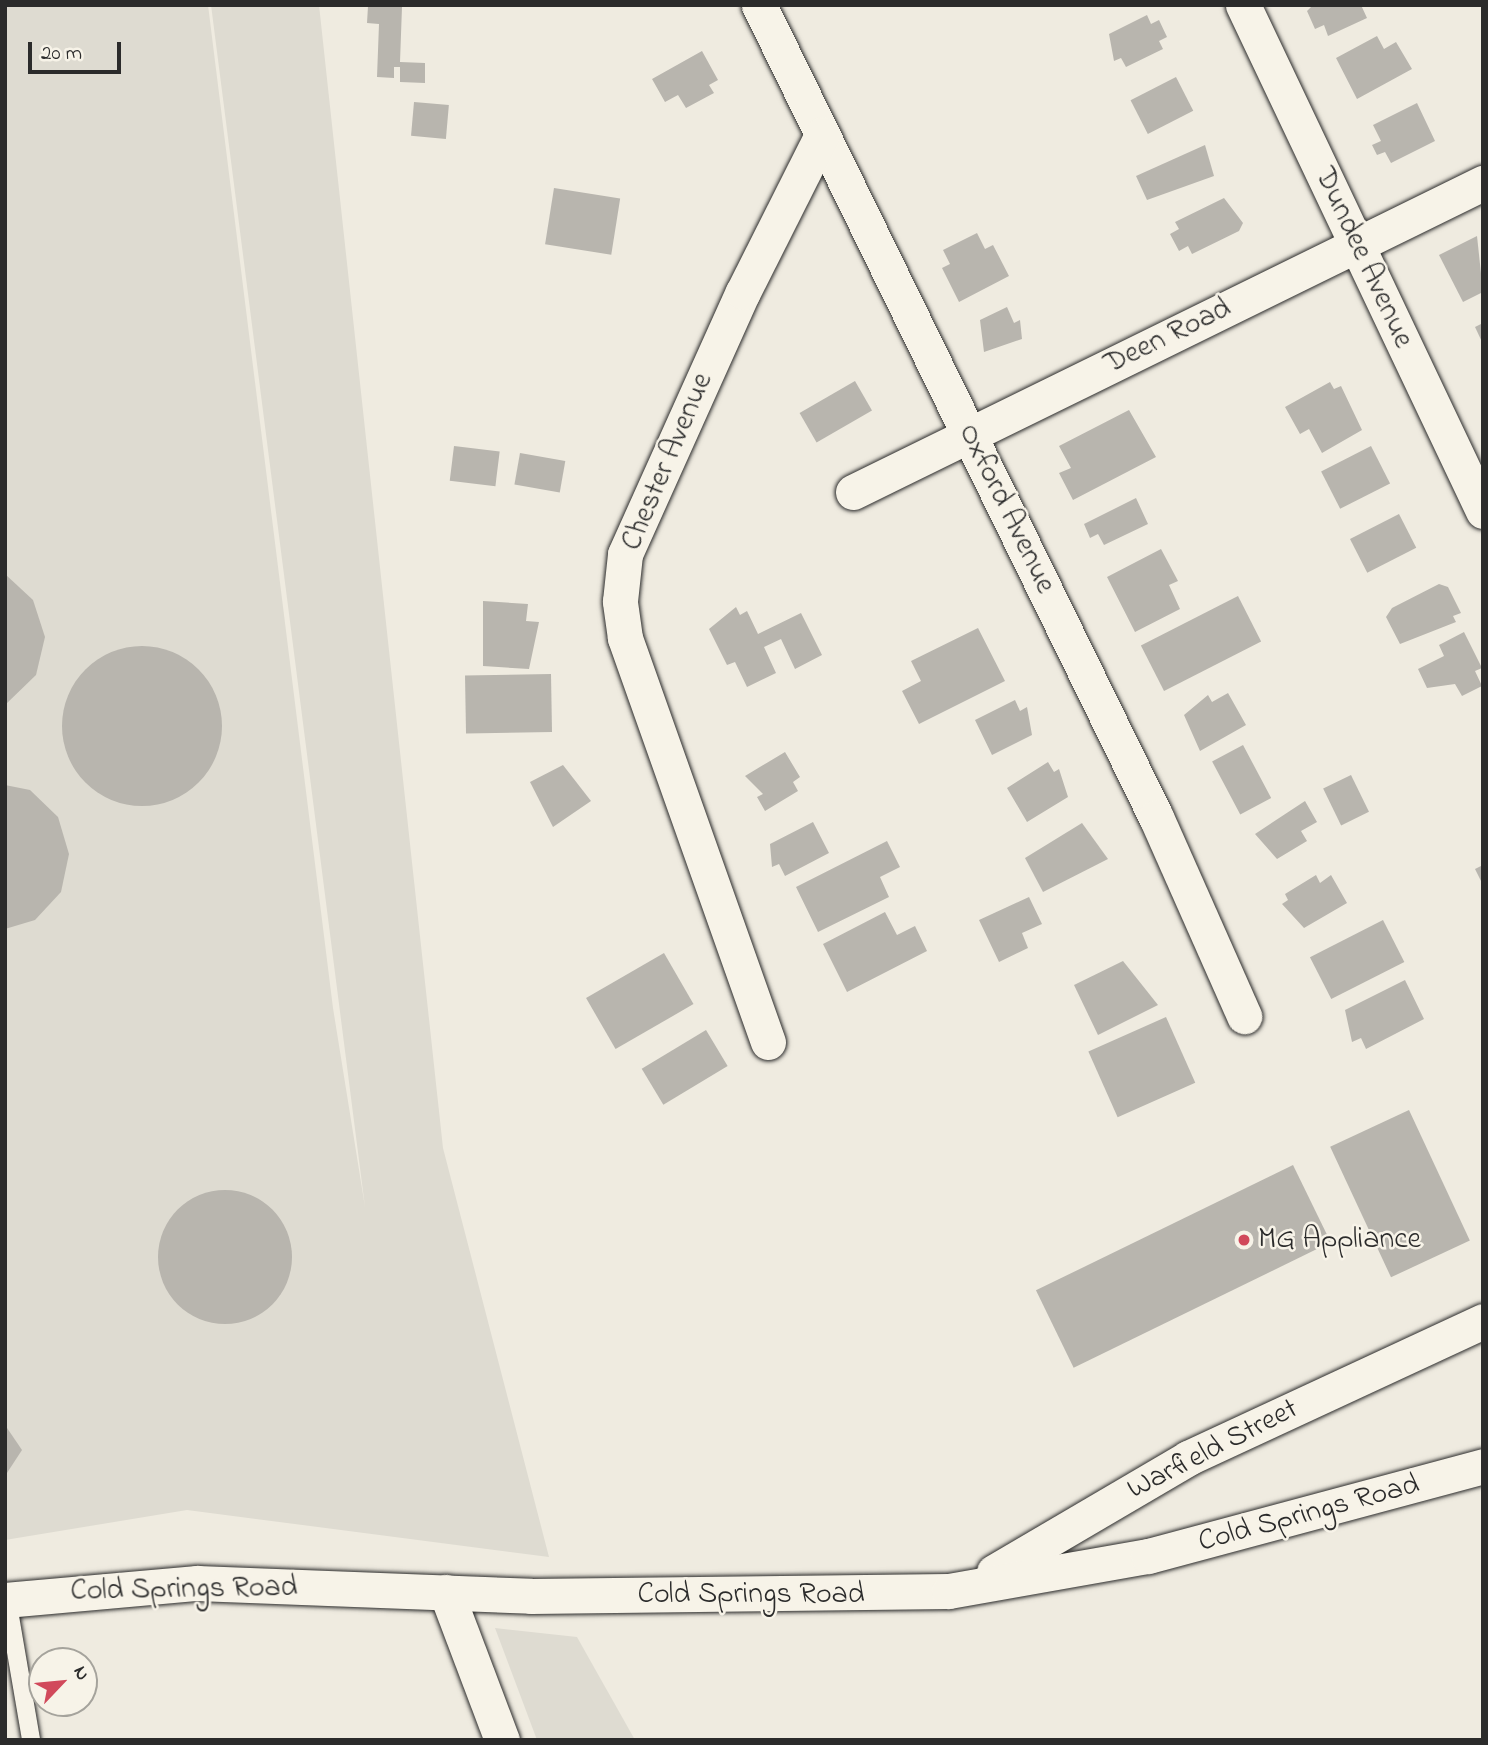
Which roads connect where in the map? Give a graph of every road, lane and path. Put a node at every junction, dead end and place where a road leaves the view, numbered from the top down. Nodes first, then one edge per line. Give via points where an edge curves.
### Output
1 (759, 5) edge
2 (1243, 5) edge
3 (822, 135) junction
4 (1483, 183) edge
5 (1357, 245) junction
6 (970, 434) junction
7 (853, 492) dead end
8 (1483, 511) edge
9 (1244, 1016) dead end
10 (768, 1042) dead end
11 (1483, 1321) edge
12 (1483, 1466) edge
13 (949, 1591) junction
14 (446, 1592) junction
15 (6, 1600) edge
16 (31, 1740) edge
17 (502, 1740) edge

1 - 3 street, Oxford Avenue
2 - 5 street, Dundee Avenue
3 - 6 street, Oxford Avenue
3 - 10 street, Chester Avenue via 743,292 625,554 620,601 625,638
4 - 5 street, Deen Road
5 - 6 street, Deen Road
5 - 8 street, Dundee Avenue
6 - 7 street, Deen Road
6 - 9 street, Oxford Avenue via 1157,817
11 - 13 street, Warfield Street via 1188,1458 1039,1549
12 - 13 street, Cold Springs Road via 1148,1556
13 - 14 street, Cold Springs Road
14 - 15 street, Cold Springs Road via 197,1583
14 - 17 street
15 - 16 lane

